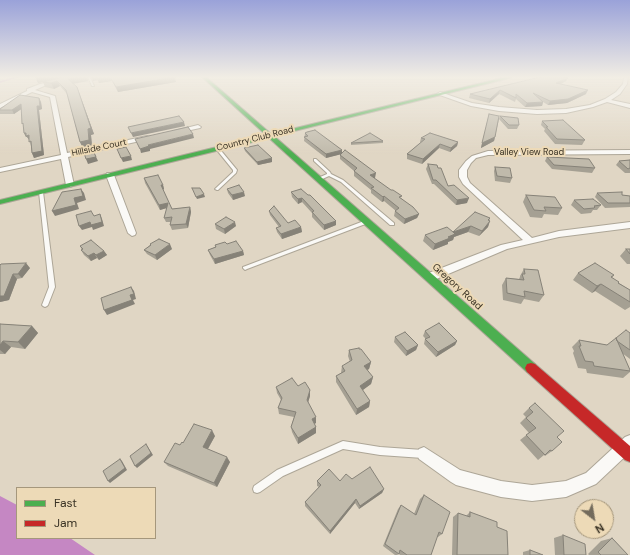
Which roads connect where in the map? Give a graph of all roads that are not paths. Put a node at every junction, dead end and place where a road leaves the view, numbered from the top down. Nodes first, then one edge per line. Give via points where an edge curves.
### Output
1 (53, 103) edge
2 (233, 103) edge
3 (403, 103) edge
4 (468, 103) edge
5 (599, 103) edge
6 (618, 103) edge
7 (630, 106) edge
8 (198, 127) dead end
9 (168, 133) edge
10 (270, 135) junction
11 (153, 136) edge
12 (217, 148) junction
13 (630, 152) edge
14 (64, 156) junction
15 (315, 160) dead end
16 (0, 170) edge
17 (110, 175) junction
18 (328, 175) junction
19 (319, 179) junction
20 (70, 185) junction
21 (217, 189) dead end
22 (41, 192) junction
23 (0, 202) edge
24 (366, 222) junction
25 (392, 224) dead end
26 (630, 225) edge
27 (132, 233) dead end
28 (530, 241) junction
29 (245, 268) dead end
30 (430, 277) junction
31 (45, 305) dead end
32 (628, 448) edge
33 (424, 454) joint
34 (257, 489) dead end

1 - 14 street
2 - 10 street, Gregory Road
3 - 10 street, Country Club Road
4 - 5 street via 537,112 578,110
6 - 7 street
8 - 9 street
10 - 12 street, Country Club Road
10 - 19 street, Gregory Road
11 - 14 street, Hillside Court
12 - 17 street, Country Club Road
12 - 21 lane via 235,170
13 - 28 street, Valley View Road via 488,153 474,157 468,162 463,170 467,184
14 - 16 street, Hillside Court
14 - 20 street
15 - 18 lane via 329,172
17 - 20 street, Country Club Road
17 - 27 street
18 - 19 lane
18 - 25 lane via 342,181
19 - 24 street, Gregory Road
20 - 22 street, Country Club Road
22 - 23 street, Country Club Road
22 - 31 lane via 52,287
24 - 29 lane
24 - 30 street, Gregory Road
26 - 28 street via 559,234
28 - 30 street via 504,247
30 - 32 street, Gregory Road
32 - 33 street via 591,479 566,489 532,493 500,489 456,477
33 - 34 lane via 380,451 343,444 280,473

